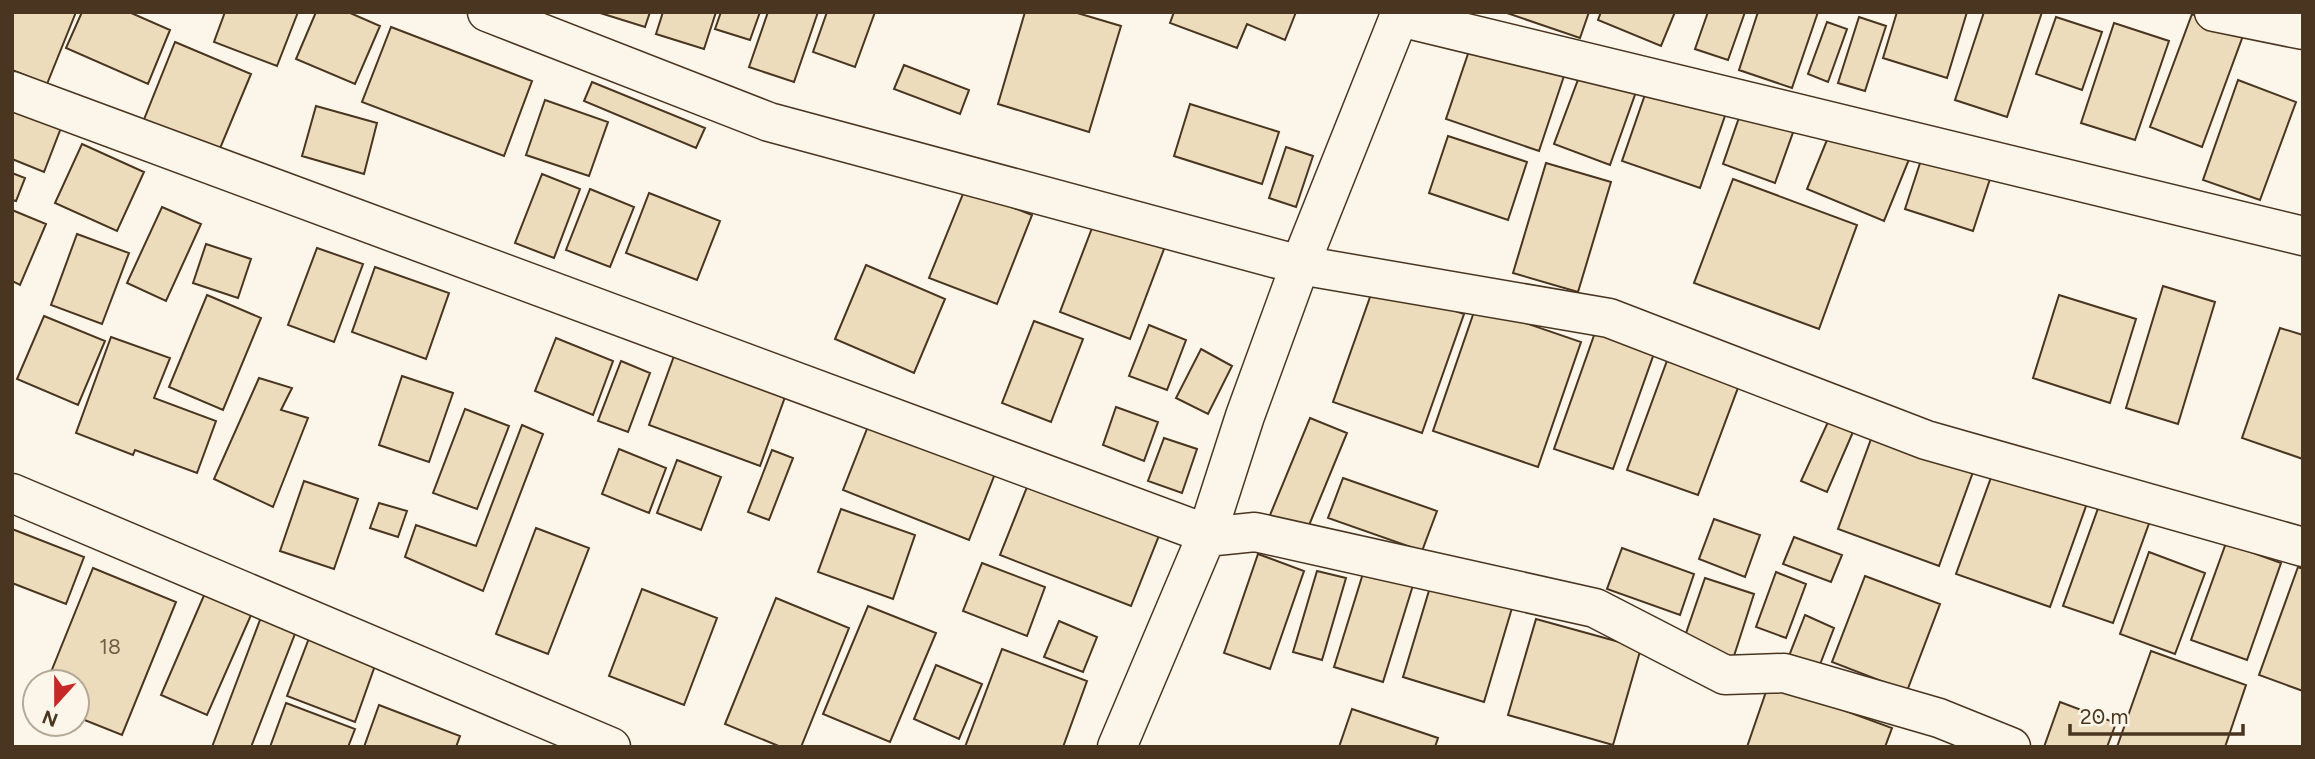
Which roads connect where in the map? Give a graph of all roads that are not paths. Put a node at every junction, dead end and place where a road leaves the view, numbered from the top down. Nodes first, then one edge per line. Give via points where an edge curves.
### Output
1 (487, 12) edge
2 (2214, 12) edge
3 (1401, 15) edge
4 (2303, 30) edge
5 (12, 91) edge
6 (2303, 236) edge
7 (1300, 265) junction
8 (12, 493) edge
9 (1207, 536) junction
10 (2303, 547) edge
11 (611, 747) edge
12 (1117, 747) edge
13 (2011, 747) edge

1 - 7 street via 769,122
2 - 4 street
3 - 6 street
3 - 7 street
5 - 9 street
7 - 9 street
7 - 10 street via 1609,318 1926,440
8 - 11 street
9 - 12 street
9 - 13 street via 1255,532 1595,608 1725,675 1784,673 1939,718

